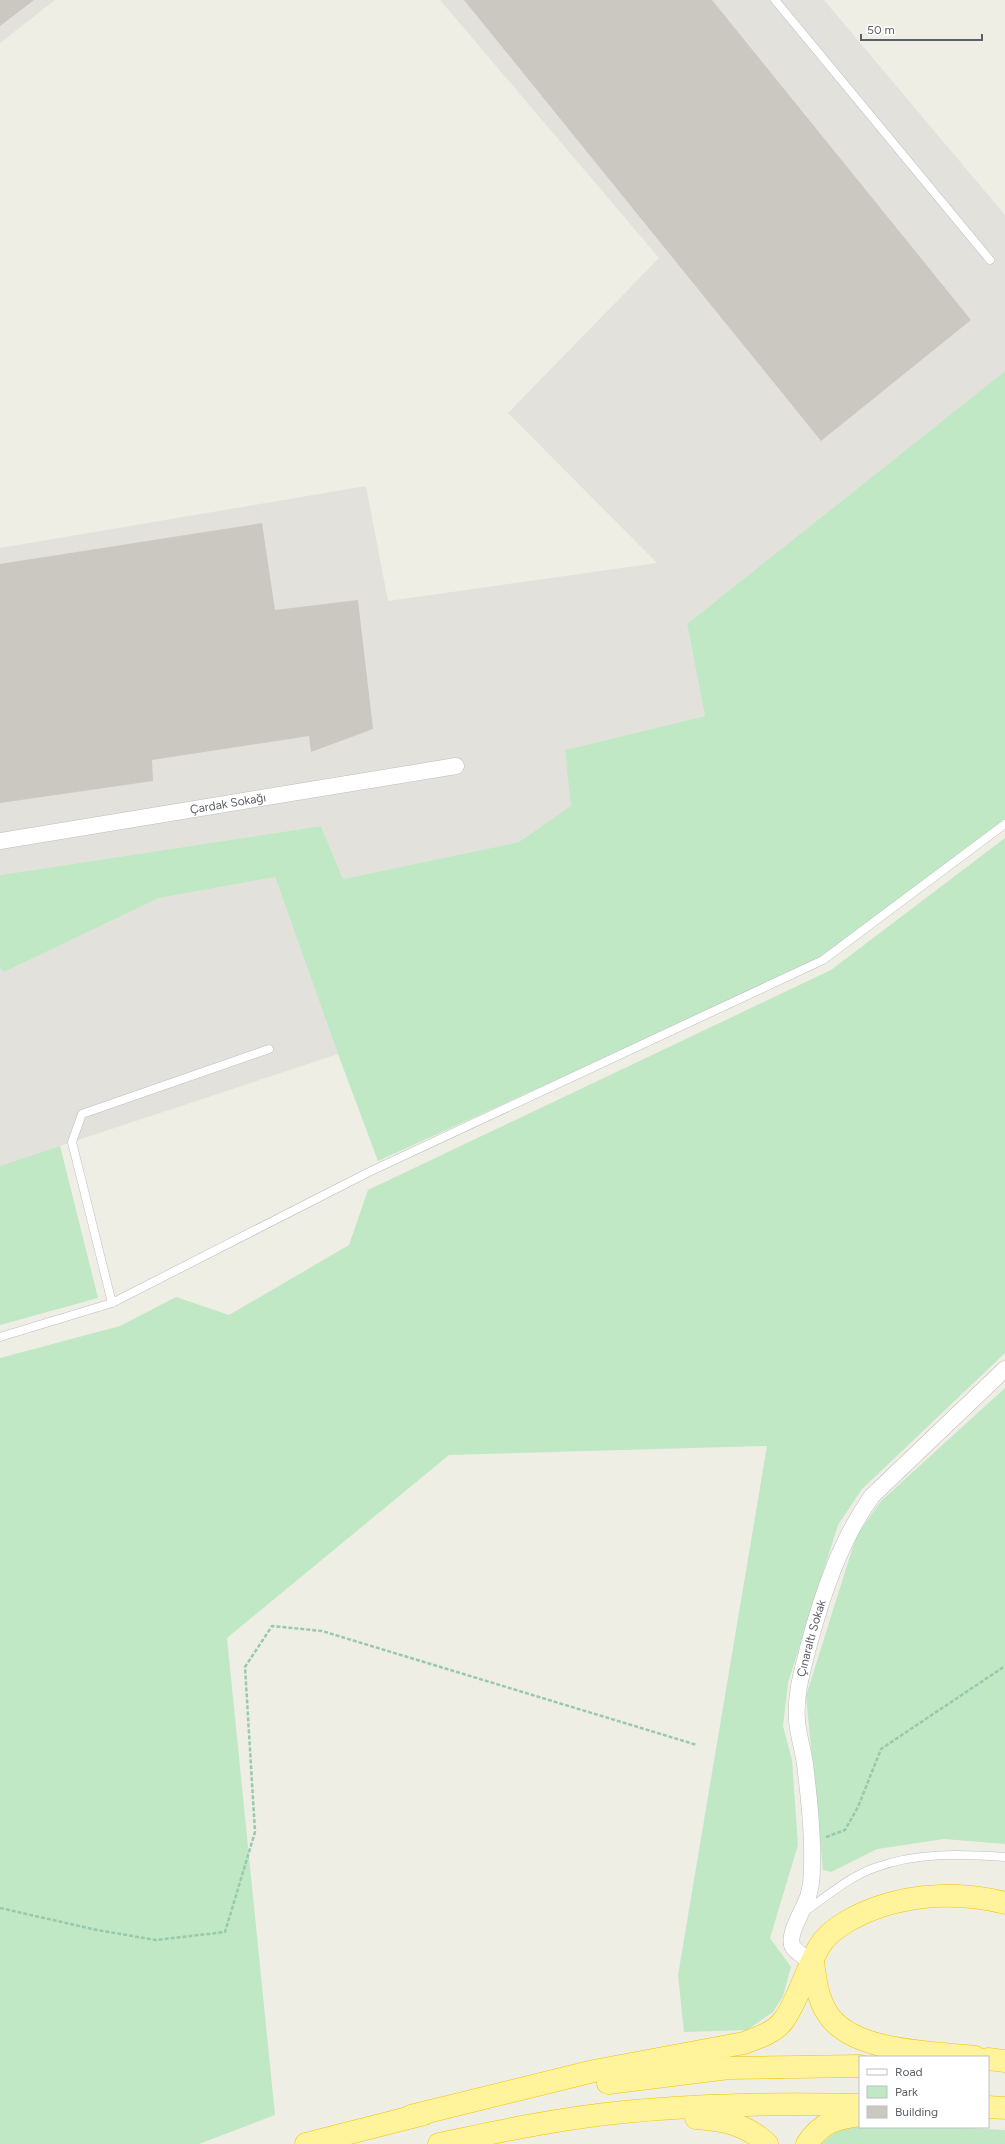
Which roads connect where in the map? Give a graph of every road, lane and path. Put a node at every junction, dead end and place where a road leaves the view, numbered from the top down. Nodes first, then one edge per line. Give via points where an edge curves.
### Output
1 (775, 0) edge
2 (990, 260) dead end
3 (456, 766) dead end
4 (1005, 824) edge
5 (0, 841) edge
6 (269, 1049) dead end
7 (112, 1302) junction
8 (0, 1337) edge
9 (1005, 1369) edge
10 (1005, 1666) edge
11 (697, 1745) dead end
12 (811, 1843) junction
13 (1005, 1857) edge
14 (1005, 1903) edge
15 (0, 1908) edge
16 (802, 1914) junction
17 (813, 1962) junction
18 (967, 2056) edge
19 (989, 2059) edge
20 (1005, 2061) edge
21 (859, 2066) edge
22 (989, 2070) edge
23 (1005, 2070) edge
24 (859, 2105) edge
25 (623, 2112) junction
26 (859, 2115) edge
27 (411, 2116) junction
28 (306, 2144) edge
29 (439, 2144) edge
30 (767, 2144) edge
31 (806, 2144) edge

1 - 2 lane
3 - 5 street, Çardak Sokağı
4 - 7 lane via 823,960 369,1172
6 - 7 lane via 82,1114 72,1142
7 - 8 lane
9 - 12 street, Çınaraltı Sokak via 872,1496 857,1517 843,1545 813,1627 797,1698 797,1720 805,1764
10 - 12 path via 881,1749 858,1807 845,1830
11 - 15 path via 322,1631 272,1626 245,1667 255,1832 225,1932 156,1940 97,1930
12 - 16 street, Çınaraltı Sokak via 812,1884
13 - 16 lane via 933,1855 904,1858 851,1879
14 - 17 highway via 946,1896 904,1900 880,1906 838,1927 820,1946
16 - 17 street, Çınaraltı Sokak via 793,1931 793,1947 800,1955
17 - 18 highway via 819,1996 826,2012 848,2033 862,2041 882,2046
17 - 27 highway via 783,2021 772,2031 758,2038 744,2043 586,2073
19 - 20 highway
21 - 27 highway via 728,2068 622,2081
22 - 23 highway
24 - 25 highway via 783,2103
25 - 29 highway
25 - 30 highway via 734,2123 757,2135
26 - 31 highway via 824,2124
27 - 28 highway

